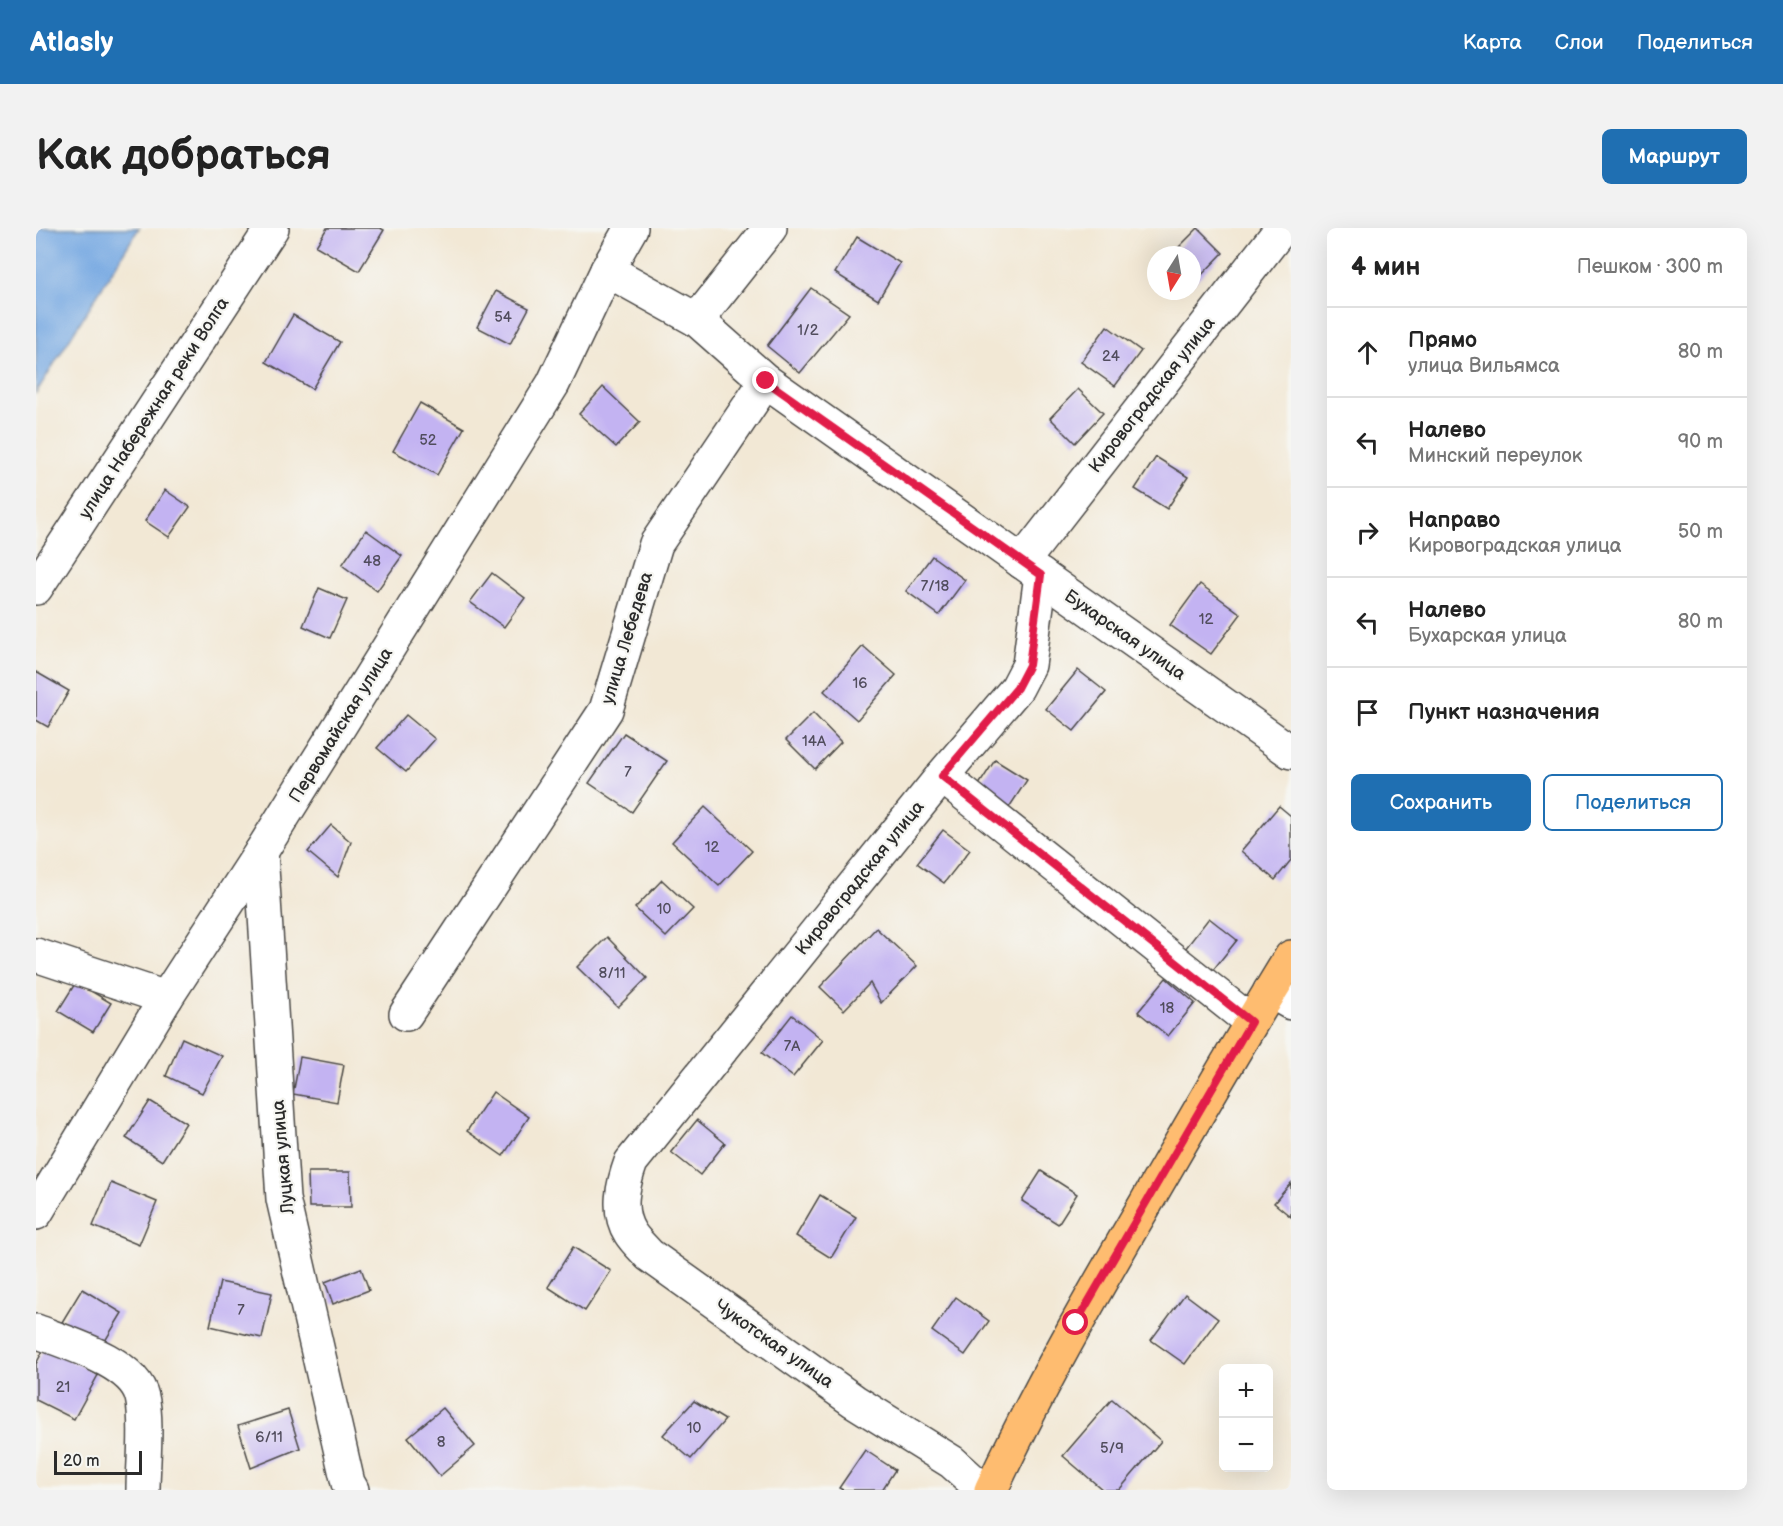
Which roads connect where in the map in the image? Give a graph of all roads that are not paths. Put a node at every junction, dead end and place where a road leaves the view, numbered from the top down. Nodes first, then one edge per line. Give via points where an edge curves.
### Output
1 (272, 228) edge
2 (632, 228) edge
3 (770, 228) edge
4 (1279, 235) edge
5 (607, 270) junction
6 (697, 320) junction
7 (766, 381) junction
8 (1032, 568) junction
9 (36, 588) edge
10 (1291, 752) edge
11 (942, 776) junction
12 (261, 852) junction
13 (36, 955) edge
14 (1291, 957) edge
15 (1280, 997) edge
16 (166, 998) junction
17 (406, 1014) dead end
18 (1251, 1022) junction
19 (631, 1162) joint
20 (36, 1214) edge
21 (36, 1331) edge
22 (143, 1490) edge
23 (352, 1490) edge
24 (983, 1490) edge
25 (992, 1490) edge

1 - 9 street, улица Набережная реки Волга
2 - 5 street, Первомайская улица
3 - 6 street
4 - 8 street, Кировоградская улица
5 - 6 street, Бухарская улица
5 - 12 street, Первомайская улица via 553,384
6 - 7 street, Бухарская улица
7 - 8 street, Бухарская улица
7 - 17 street, улица Лебедева via 656,544 606,710
8 - 10 street, Бухарская улица
8 - 11 street, Кировоградская улица via 1029,665 1017,688
11 - 18 street
11 - 19 street, Кировоградская улица
12 - 16 street, Первомайская улица
12 - 23 street, Луцкая улица via 283,1199
13 - 16 street
14 - 15 main road
15 - 18 main road
16 - 20 street, Первомайская улица
18 - 25 main road via 1076,1323
19 - 24 street, Чукотская улица via 621,1205 629,1231 649,1255 854,1401 952,1462
21 - 22 street via 115,1365 136,1382 144,1411

